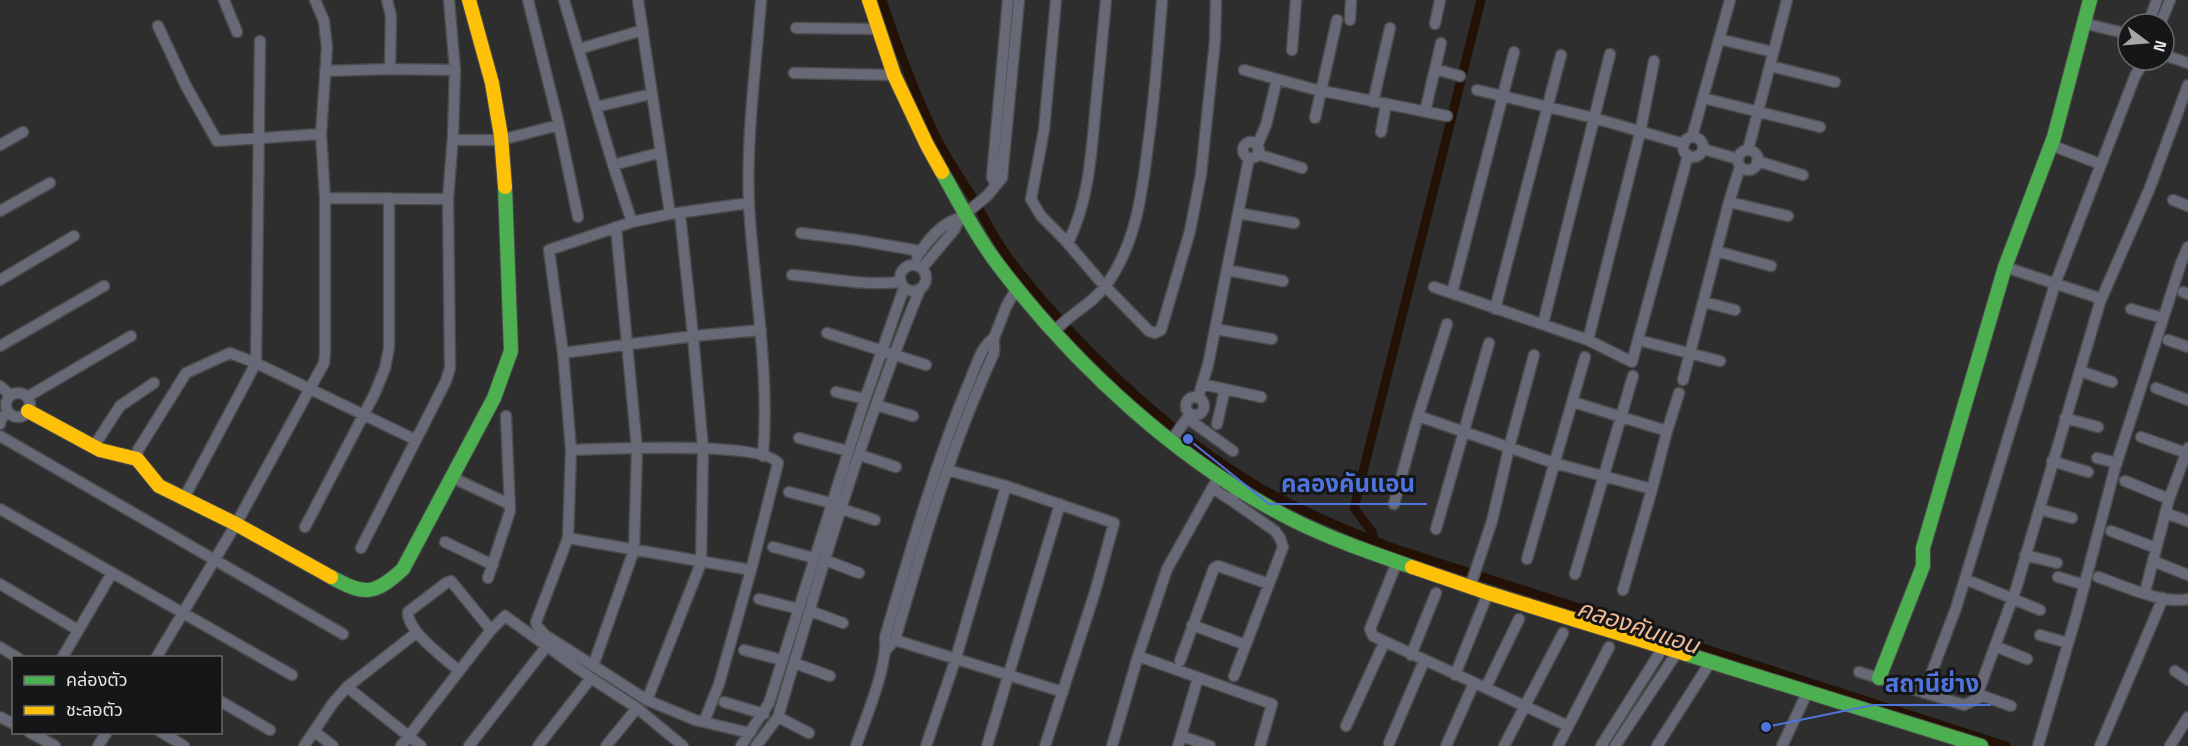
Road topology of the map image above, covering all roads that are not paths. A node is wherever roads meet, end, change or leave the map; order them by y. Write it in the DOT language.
graph roads {
  1 [pos="224,0"];
  2 [pos="315,0"];
  3 [pos="387,0"];
  4 [pos="449,0"];
  5 [pos="469,0"];
  6 [pos="528,0"];
  7 [pos="564,0"];
  8 [pos="638,0"];
  9 [pos="761,0"];
  10 [pos="869,0"];
  11 [pos="1008,0"];
  12 [pos="1019,0"];
  13 [pos="1056,0"];
  14 [pos="1106,0"];
  15 [pos="1162,0"];
  16 [pos="1216,0"];
  17 [pos="1296,0"];
  18 [pos="1351,0"];
  19 [pos="1440,0"];
  20 [pos="1730,0"];
  21 [pos="1787,0"];
  22 [pos="2090,0"];
  23 [pos="1337,20"];
  24 [pos="1350,20"];
  25 [pos="2083,23"];
  26 [pos="1435,24"];
  27 [pos="158,26"];
  28 [pos="796,28"];
  29 [pos="1390,28"];
  30 [pos="879,29"];
  31 [pos="643,30"];
  32 [pos="2116,31"];
  33 [pos="237,32"];
  34 [pos="1719,39"];
  35 [pos="260,41"];
  36 [pos="1441,43"];
  37 [pos="579,49"];
  38 [pos="1292,50"];
  39 [pos="1514,52"];
  40 [pos="1773,52"];
  41 [pos="1610,54"];
  42 [pos="1561,55"];
  43 [pos="1654,61"];
  44 [pos="1770,66"];
  45 [pos="390,69"];
  46 [pos="1435,69"];
  47 [pos="455,70"];
  48 [pos="1244,70"];
  49 [pos="325,71"];
  50 [pos="794,72"];
  51 [pos="2135,72"];
  52 [pos="2138,72"];
  53 [pos="894,75"];
  54 [pos="1460,76"];
  55 [pos="2135,76"];
  56 [pos="1277,79"];
  57 [pos="1835,82"];
  58 [pos="2188,84"];
  59 [pos="1321,90"];
  60 [pos="1477,90"];
  61 [pos="651,94"];
  62 [pos="1504,97"];
  63 [pos="1703,98"];
  64 [pos="1373,102"];
  65 [pos="1386,104"];
  66 [pos="596,107"];
  67 [pos="1547,107"];
  68 [pos="1425,112"];
  69 [pos="1759,112"];
  70 [pos="1447,116"];
  71 [pos="1316,118"];
  72 [pos="1594,118"];
  73 [pos="559,125"];
  74 [pos="1820,127"];
  75 [pos="23,132"];
  76 [pos="1381,132"];
  77 [pos="1640,133"];
  78 [pos="321,134"];
  79 [pos="259,137"];
  80 [pos="453,140"];
  81 [pos="501,140"];
  82 [pos="0,145"];
  83 [pos="1688,145"];
  84 [pos="2051,145"];
  85 [pos="1703,149"];
  86 [pos="1749,150"];
  87 [pos="1254,152"];
  88 [pos="659,153"];
  89 [pos="1758,161"];
  90 [pos="1739,163"];
  91 [pos="2100,164"];
  92 [pos="613,165"];
  93 [pos="1302,168"];
  94 [pos="1803,175"];
  95 [pos="50,183"];
  96 [pos="996,184"];
  97 [pos="325,198"];
  98 [pos="389,198"];
  99 [pos="448,199"];
  100 [pos="2174,200"];
  101 [pos="1729,202"];
  102 [pos="749,203"];
  103 [pos="2188,206"];
  104 [pos="0,211"];
  105 [pos="1238,213"];
  106 [pos="675,214"];
  107 [pos="965,214"];
  108 [pos="1788,216"];
  109 [pos="578,217"];
  110 [pos="632,222"];
  111 [pos="1294,223"];
  112 [pos="616,227"];
  113 [pos="801,232"];
  114 [pos="74,236"];
  115 [pos="1068,243"];
  116 [pos="2188,247"];
  117 [pos="920,251"];
  118 [pos="1716,251"];
  119 [pos="1771,266"];
  120 [pos="917,267"];
  121 [pos="2005,267"];
  122 [pos="1227,270"];
  123 [pos="792,275"];
  124 [pos="0,280"];
  125 [pos="1283,280"];
  126 [pos="1105,281"];
  127 [pos="902,285"];
  128 [pos="2055,285"];
  129 [pos="104,286"];
  130 [pos="1434,288"];
  131 [pos="920,289"];
  132 [pos="1016,289"];
  133 [pos="1452,293"];
  134 [pos="1704,302"];
  135 [pos="2100,302"];
  136 [pos="1495,309"];
  137 [pos="2131,309"];
  138 [pos="1735,310"];
  139 [pos="2163,318"];
  140 [pos="1447,324"];
  141 [pos="1543,324"];
  142 [pos="1056,329"];
  143 [pos="1215,329"];
  144 [pos="761,330"];
  145 [pos="826,333"];
  146 [pos="131,336"];
  147 [pos="693,336"];
  148 [pos="1272,339"];
  149 [pos="1587,340"];
  150 [pos="1638,340"];
  151 [pos="2168,340"];
  152 [pos="1489,343"];
  153 [pos="0,346"];
  154 [pos="626,346"];
  155 [pos="2188,347"];
  156 [pos="882,350"];
  157 [pos="562,353"];
  158 [pos="1691,353"];
  159 [pos="894,354"];
  160 [pos="1534,355"];
  161 [pos="1585,357"];
  162 [pos="1720,361"];
  163 [pos="256,363"];
  164 [pos="926,365"];
  165 [pos="2080,371"];
  166 [pos="1633,376"];
  167 [pos="1683,380"];
  168 [pos="2112,382"];
  169 [pos="154,383"];
  170 [pos="1202,384"];
  171 [pos="0,386"];
  172 [pos="2156,388"];
  173 [pos="1225,389"];
  174 [pos="310,391"];
  175 [pos="836,392"];
  176 [pos="1679,393"];
  177 [pos="10,395"];
  178 [pos="1261,398"];
  179 [pos="865,399"];
  180 [pos="2188,400"];
  181 [pos="1572,402"];
  182 [pos="27,404"];
  183 [pos="876,405"];
  184 [pos="8,412"];
  185 [pos="364,415"];
  186 [pos="506,416"];
  187 [pos="913,416"];
  188 [pos="1418,416"];
  189 [pos="1187,417"];
  190 [pos="1622,418"];
  191 [pos="2065,418"];
  192 [pos="0,424"];
  193 [pos="1217,424"];
  194 [pos="957,427"];
  195 [pos="2098,427"];
  196 [pos="862,428"];
  197 [pos="1667,431"];
  198 [pos="1465,432"];
  199 [pos="0,436"];
  200 [pos="2141,437"];
  201 [pos="799,438"];
  202 [pos="1172,439"];
  203 [pos="416,440"];
  204 [pos="94,446"];
  205 [pos="637,448"];
  206 [pos="1509,448"];
  207 [pos="703,449"];
  208 [pos="571,450"];
  209 [pos="2187,450"];
  210 [pos="848,451"];
  211 [pos="1233,451"];
  212 [pos="860,455"];
  213 [pos="763,456"];
  214 [pos="2097,458"];
  215 [pos="136,459"];
  216 [pos="2052,461"];
  217 [pos="1554,463"];
  218 [pos="2117,463"];
  219 [pos="2185,466"];
  220 [pos="896,467"];
  221 [pos="947,470"];
  222 [pos="2088,472"];
  223 [pos="1605,476"];
  224 [pos="451,477"];
  225 [pos="1216,482"];
  226 [pos="2125,482"];
  227 [pos="1006,486"];
  228 [pos="1652,489"];
  229 [pos="789,492"];
  230 [pos="1235,494"];
  231 [pos="184,498"];
  232 [pos="2169,499"];
  233 [pos="831,503"];
  234 [pos="509,504"];
  235 [pos="1060,504"];
  236 [pos="1394,504"];
  237 [pos="2038,508"];
  238 [pos="0,509"];
  239 [pos="843,509"];
  240 [pos="2165,513"];
  241 [pos="2073,518"];
  242 [pos="875,520"];
  243 [pos="2188,521"];
  244 [pos="236,524"];
  245 [pos="305,527"];
  246 [pos="1437,529"];
  247 [pos="2111,531"];
  248 [pos="827,537"];
  249 [pos="568,538"];
  250 [pos="919,539"];
  251 [pos="445,542"];
  252 [pos="773,547"];
  253 [pos="361,548"];
  254 [pos="2156,548"];
  255 [pos="634,550"];
  256 [pos="2025,555"];
  257 [pos="820,559"];
  258 [pos="1527,559"];
  259 [pos="214,561"];
  260 [pos="2153,561"];
  261 [pos="1397,562"];
  262 [pos="701,563"];
  263 [pos="493,564"];
  264 [pos="2057,564"];
  265 [pos="751,570"];
  266 [pos="112,573"];
  267 [pos="859,573"];
  268 [pos="1575,574"];
  269 [pos="2188,575"];
  270 [pos="2058,577"];
  271 [pos="2098,577"];
  272 [pos="488,578"];
  273 [pos="1965,579"];
  274 [pos="0,584"];
  275 [pos="1269,584"];
  276 [pos="1471,585"];
  277 [pos="2085,585"];
  278 [pos="1623,591"];
  279 [pos="2145,592"];
  280 [pos="1436,593"];
  281 [pos="1488,593"];
  282 [pos="2012,598"];
  283 [pos="2163,598"];
  284 [pos="759,599"];
  285 [pos="2188,599"];
  286 [pos="804,610"];
  287 [pos="2040,610"];
  288 [pos="183,612"];
  289 [pos="1519,619"];
  290 [pos="843,623"];
  291 [pos="1192,625"];
  292 [pos="78,630"];
  293 [pos="491,630"];
  294 [pos="416,633"];
  295 [pos="1563,633"];
  296 [pos="343,634"];
  297 [pos="2040,635"];
  298 [pos="895,640"];
  299 [pos="1384,643"];
  300 [pos="2068,643"];
  301 [pos="1246,645"];
  302 [pos="1664,646"];
  303 [pos="1995,646"];
  304 [pos="0,647"];
  305 [pos="546,647"];
  306 [pos="1609,647"];
  307 [pos="744,650"];
  308 [pos="886,650"];
  309 [pos="1678,651"];
  310 [pos="1411,655"];
  311 [pos="16,656"];
  312 [pos="63,656"];
  313 [pos="157,656"];
  314 [pos="1138,656"];
  315 [pos="956,658"];
  316 [pos="2027,659"];
  317 [pos="782,660"];
  318 [pos="1180,661"];
  319 [pos="1424,661"];
  320 [pos="1711,661"];
  321 [pos="794,663"];
  322 [pos="593,666"];
  323 [pos="459,671"];
  324 [pos="2175,671"];
  325 [pos="1859,672"];
  326 [pos="292,675"];
  327 [pos="1009,675"];
  328 [pos="1455,675"];
  329 [pos="830,676"];
  330 [pos="1234,676"];
  331 [pos="591,678"];
  332 [pos="1198,678"];
  333 [pos="1879,678"];
  334 [pos="2188,680"];
  335 [pos="1474,683"];
  336 [pos="346,687"];
  337 [pos="1486,687"];
  338 [pos="1808,691"];
  339 [pos="1063,692"];
  340 [pos="1924,693"];
  341 [pos="1976,698"];
  342 [pos="647,700"];
  343 [pos="222,702"];
  344 [pos="724,702"];
  345 [pos="1524,706"];
  346 [pos="2011,706"];
  347 [pos="637,708"];
  348 [pos="764,714"];
  349 [pos="778,717"];
  350 [pos="705,722"];
  351 [pos="2187,722"];
  352 [pos="1346,726"];
  353 [pos="1568,726"];
  354 [pos="270,730"];
  355 [pos="314,731"];
  356 [pos="808,732"];
  357 [pos="33,734"];
  358 [pos="164,734"];
  359 [pos="750,734"];
  360 [pos="409,737"];
  361 [pos="1179,741"];
  362 [pos="1389,743"];
  363 [pos="677,744"];
  364 [pos="759,745"];
  365 [pos="55,746"];
  366 [pos="184,746"];
  367 [pos="304,746"];
  368 [pos="333,746"];
  369 [pos="401,746"];
  370 [pos="421,746"];
  371 [pos="470,746"];
  372 [pos="538,746"];
  373 [pos="606,746"];
  374 [pos="741,746"];
  375 [pos="856,746"];
  376 [pos="926,746"];
  377 [pos="987,746"];
  378 [pos="1045,746"];
  379 [pos="1112,746"];
  380 [pos="1210,746"];
  381 [pos="1260,746"];
  382 [pos="1446,746"];
  383 [pos="1504,746"];
  384 [pos="1558,746"];
  385 [pos="1601,746"];
  386 [pos="1615,746"];
  387 [pos="1657,746"];
  388 [pos="1782,746"];
  389 [pos="1981,746"];
  390 [pos="2038,746"];
  391 [pos="2100,746"];
  392 [pos="2170,746"];
  1 -- 33 [label="street"];
  2 -- 49 [label="street"];
  3 -- 45 [label="street"];
  4 -- 47 [label="street"];
  5 -- 81 [label="street"];
  6 -- 73 [label="street"];
  7 -- 37 [label="street"];
  8 -- 31 [label="street"];
  9 -- 102 [label="street"];
  10 -- 30 [label="street"];
  11 -- 96 [label="street"];
  12 -- 96 [label="street"];
  13 -- 115 [label="street"];
  14 -- 115 [label="street"];
  15 -- 126 [label="street"];
  16 -- 126 [label="street"];
  17 -- 38 [label="street"];
  18 -- 24 [label="street"];
  19 -- 26 [label="street"];
  20 -- 34 [label="street"];
  21 -- 40 [label="street"];
  22 -- 25 [label="street"];
  23 -- 59 [label="street"];
  25 -- 32 [label="street"];
  25 -- 84 [label="street"];
  27 -- 79 [label="street"];
  28 -- 30 [label="street"];
  29 -- 64 [label="street"];
  30 -- 53 [label="street"];
  31 -- 37 [label="street"];
  31 -- 61 [label="street"];
  34 -- 40 [label="street"];
  34 -- 63 [label="street"];
  35 -- 79 [label="street"];
  36 -- 46 [label="street"];
  37 -- 66 [label="street"];
  39 -- 62 [label="street"];
  40 -- 44 [label="street"];
  41 -- 72 [label="street"];
  42 -- 67 [label="street"];
  43 -- 77 [label="street"];
  44 -- 57 [label="street"];
  44 -- 69 [label="street"];
  45 -- 47 [label="street"];
  45 -- 49 [label="street"];
  46 -- 54 [label="street"];
  46 -- 68 [label="street"];
  47 -- 80 [label="street"];
  48 -- 56 [label="street"];
  49 -- 78 [label="street"];
  50 -- 53 [label="street"];
  51 -- 55 [label="street"];
  52 -- 55 [label="street"];
  53 -- 107 [label="street"];
  55 -- 91 [label="street"];
  56 -- 59 [label="street"];
  56 -- 87 [label="street"];
  58 -- 135 [label="street"];
  59 -- 64 [label="street"];
  59 -- 71 [label="street"];
  60 -- 62 [label="street"];
  61 -- 66 [label="street"];
  61 -- 88 [label="street"];
  62 -- 67 [label="street"];
  62 -- 133 [label="street"];
  63 -- 69 [label="street"];
  63 -- 83 [label="street"];
  64 -- 65 [label="street"];
  65 -- 68 [label="street"];
  65 -- 76 [label="street"];
  66 -- 92 [label="street"];
  67 -- 72 [label="street"];
  67 -- 136 [label="street"];
  68 -- 70 [label="street"];
  69 -- 74 [label="street"];
  69 -- 86 [label="street"];
  72 -- 77 [label="street"];
  72 -- 141 [label="street"];
  73 -- 81 [label="street"];
  73 -- 109 [label="street"];
  75 -- 82 [label="street"];
  77 -- 83 [label="street"];
  77 -- 149 [label="street"];
  78 -- 79 [label="street"];
  78 -- 97 [label="street"];
  79 -- 163 [label="street"];
  80 -- 81 [label="street"];
  80 -- 99 [label="street"];
  81 -- 224 [label="street"];
  83 -- 85 [label="street"];
  83 -- 85 [label="street"];
  83 -- 150 [label="street"];
  84 -- 91 [label="street"];
  84 -- 121 [label="street"];
  85 -- 90 [label="street"];
  86 -- 89 [label="street"];
  86 -- 90 [label="street"];
  87 -- 93 [label="street"];
  87 -- 105 [label="street"];
  88 -- 92 [label="street"];
  88 -- 106 [label="street"];
  89 -- 90 [label="street"];
  89 -- 94 [label="street"];
  90 -- 101 [label="street"];
  91 -- 128 [label="street"];
  92 -- 110 [label="street"];
  95 -- 104 [label="street"];
  96 -- 107 [label="street"];
  97 -- 98 [label="street"];
  97 -- 174 [label="street"];
  98 -- 99 [label="street"];
  98 -- 185 [label="street"];
  99 -- 203 [label="street"];
  100 -- 103 [label="street"];
  101 -- 108 [label="street"];
  101 -- 118 [label="street"];
  102 -- 106 [label="street"];
  102 -- 144 [label="street"];
  105 -- 111 [label="street"];
  105 -- 122 [label="street"];
  106 -- 110 [label="street"];
  106 -- 147 [label="street"];
  107 -- 117 [label="street"];
  107 -- 120 [label="street"];
  107 -- 132 [label="street"];
  110 -- 112 [label="street"];
  112 -- 154 [label="street"];
  112 -- 157 [label="street"];
  113 -- 117 [label="street"];
  114 -- 124 [label="street"];
  115 -- 126 [label="street"];
  116 -- 139 [label="street"];
  117 -- 120 [label="street"];
  118 -- 119 [label="street"];
  118 -- 134 [label="street"];
  120 -- 127 [label="street"];
  120 -- 131 [label="street"];
  121 -- 128 [label="street"];
  121 -- 333 [label="street"];
  122 -- 125 [label="street"];
  122 -- 143 [label="street"];
  123 -- 127 [label="street"];
  126 -- 142 [label="street"];
  127 -- 131 [label="street"];
  127 -- 156 [label="street"];
  128 -- 135 [label="street"];
  128 -- 273 [label="street"];
  129 -- 153 [label="street"];
  130 -- 133 [label="street"];
  131 -- 159 [label="street"];
  132 -- 142 [label="street"];
  132 -- 194 [label="street"];
  133 -- 136 [label="street"];
  134 -- 138 [label="street"];
  134 -- 158 [label="street"];
  135 -- 165 [label="street"];
  136 -- 141 [label="street"];
  137 -- 139 [label="street"];
  139 -- 218 [label="street"];
  140 -- 188 [label="street"];
  141 -- 149 [label="street"];
  142 -- 202 [label="street"];
  143 -- 148 [label="street"];
  143 -- 170 [label="street"];
  144 -- 147 [label="street"];
  144 -- 213 [label="street"];
  145 -- 156 [label="street"];
  146 -- 182 [label="street"];
  147 -- 154 [label="street"];
  147 -- 207 [label="street"];
  149 -- 150 [label="street"];
  150 -- 158 [label="street"];
  151 -- 155 [label="street"];
  152 -- 198 [label="street"];
  154 -- 157 [label="street"];
  154 -- 205 [label="street"];
  156 -- 159 [label="street"];
  156 -- 179 [label="street"];
  157 -- 208 [label="street"];
  158 -- 162 [label="street"];
  158 -- 167 [label="street"];
  159 -- 164 [label="street"];
  159 -- 183 [label="street"];
  160 -- 206 [label="street"];
  161 -- 181 [label="street"];
  163 -- 174 [label="street"];
  163 -- 215 [label="street"];
  163 -- 231 [label="street"];
  165 -- 168 [label="street"];
  165 -- 191 [label="street"];
  166 -- 190 [label="street"];
  169 -- 204 [label="street"];
  170 -- 173 [label="street"];
  170 -- 189 [label="street"];
  171 -- 177 [label="street"];
  172 -- 180 [label="street"];
  173 -- 178 [label="street"];
  173 -- 193 [label="street"];
  174 -- 185 [label="street"];
  174 -- 244 [label="street"];
  175 -- 179 [label="street"];
  176 -- 197 [label="street"];
  177 -- 182 [label="street"];
  177 -- 184 [label="street"];
  179 -- 196 [label="street"];
  181 -- 190 [label="street"];
  181 -- 217 [label="street"];
  182 -- 184 [label="street"];
  182 -- 204 [label="street"];
  183 -- 187 [label="street"];
  183 -- 196 [label="street"];
  184 -- 192 [label="street"];
  185 -- 203 [label="street"];
  185 -- 245 [label="street"];
  186 -- 234 [label="street"];
  188 -- 198 [label="street"];
  188 -- 236 [label="street"];
  189 -- 202 [label="street"];
  189 -- 211 [label="street"];
  190 -- 197 [label="street"];
  190 -- 223 [label="street"];
  191 -- 195 [label="street"];
  191 -- 216 [label="street"];
  194 -- 221 [label="street"];
  194 -- 250 [label="street"];
  196 -- 210 [label="street"];
  196 -- 212 [label="street"];
  197 -- 228 [label="street"];
  198 -- 206 [label="street"];
  198 -- 246 [label="street"];
  199 -- 259 [label="street"];
  200 -- 209 [label="street"];
  201 -- 210 [label="street"];
  202 -- 225 [label="street"];
  203 -- 253 [label="street"];
  204 -- 215 [label="street"];
  205 -- 207 [label="street"];
  205 -- 208 [label="street"];
  205 -- 255 [label="street"];
  206 -- 217 [label="street"];
  206 -- 276 [label="street"];
  207 -- 213 [label="street"];
  207 -- 262 [label="street"];
  208 -- 249 [label="street"];
  209 -- 219 [label="street"];
  210 -- 233 [label="street"];
  212 -- 220 [label="street"];
  212 -- 239 [label="street"];
  213 -- 265 [label="street"];
  214 -- 218 [label="street"];
  215 -- 231 [label="street"];
  216 -- 222 [label="street"];
  216 -- 237 [label="street"];
  217 -- 223 [label="street"];
  217 -- 258 [label="street"];
  218 -- 277 [label="street"];
  219 -- 232 [label="street"];
  221 -- 227 [label="street"];
  221 -- 250 [label="street"];
  223 -- 228 [label="street"];
  223 -- 268 [label="street"];
  224 -- 234 [label="street"];
  224 -- 244 [label="street"];
  225 -- 230 [label="street"];
  225 -- 314 [label="street"];
  226 -- 232 [label="street"];
  227 -- 235 [label="street"];
  227 -- 315 [label="street"];
  228 -- 278 [label="street"];
  229 -- 233 [label="street"];
  230 -- 261 [label="street"];
  230 -- 275 [label="street"];
  231 -- 244 [label="street"];
  232 -- 240 [label="street"];
  233 -- 248 [label="street"];
  234 -- 263 [label="street"];
  235 -- 327 [label="street"];
  235 -- 339 [label="street"];
  237 -- 241 [label="street"];
  237 -- 256 [label="street"];
  238 -- 266 [label="street"];
  239 -- 242 [label="street"];
  239 -- 248 [label="street"];
  240 -- 243 [label="street"];
  240 -- 254 [label="street"];
  244 -- 259 [label="street"];
  247 -- 254 [label="street"];
  248 -- 257 [label="street"];
  249 -- 255 [label="street"];
  249 -- 322 [label="street"];
  250 -- 298 [label="street"];
  250 -- 308 [label="street"];
  251 -- 263 [label="street"];
  252 -- 257 [label="street"];
  254 -- 260 [label="street"];
  255 -- 262 [label="street"];
  255 -- 322 [label="street"];
  256 -- 264 [label="street"];
  256 -- 282 [label="street"];
  257 -- 267 [label="street"];
  257 -- 286 [label="street"];
  259 -- 288 [label="street"];
  259 -- 296 [label="street"];
  260 -- 269 [label="street"];
  260 -- 279 [label="street"];
  261 -- 276 [label="street"];
  261 -- 299 [label="street"];
  262 -- 265 [label="street"];
  262 -- 342 [label="street"];
  263 -- 272 [label="street"];
  265 -- 350 [label="street"];
  266 -- 288 [label="street"];
  266 -- 292 [label="street"];
  270 -- 277 [label="street"];
  271 -- 279 [label="street"];
  273 -- 282 [label="street"];
  273 -- 340 [label="street"];
  274 -- 292 [label="street"];
  275 -- 291 [label="street"];
  275 -- 301 [label="street"];
  276 -- 281 [label="street"];
  277 -- 300 [label="street"];
  279 -- 283 [label="street"];
  280 -- 310 [label="street"];
  281 -- 302 [label="street"];
  281 -- 328 [label="street"];
  282 -- 287 [label="street"];
  282 -- 303 [label="street"];
  283 -- 285 [label="street"];
  283 -- 391 [label="street"];
  284 -- 286 [label="street"];
  286 -- 290 [label="street"];
  286 -- 317 [label="street"];
  286 -- 321 [label="street"];
  288 -- 313 [label="street"];
  288 -- 326 [label="street"];
  289 -- 337 [label="street"];
  291 -- 301 [label="street"];
  291 -- 318 [label="street"];
  292 -- 312 [label="street"];
  293 -- 294 [label="street"];
  293 -- 305 [label="street"];
  293 -- 323 [label="street"];
  294 -- 323 [label="street"];
  294 -- 336 [label="street"];
  295 -- 345 [label="street"];
  297 -- 300 [label="street"];
  298 -- 308 [label="street"];
  298 -- 315 [label="street"];
  299 -- 310 [label="street"];
  299 -- 352 [label="street"];
  300 -- 390 [label="street"];
  301 -- 330 [label="street"];
  302 -- 309 [label="street"];
  302 -- 385 [label="street"];
  303 -- 316 [label="street"];
  303 -- 341 [label="street"];
  304 -- 311 [label="street"];
  305 -- 331 [label="street"];
  305 -- 371 [label="street"];
  306 -- 353 [label="street"];
  307 -- 317 [label="street"];
  308 -- 375 [label="street"];
  309 -- 320 [label="street"];
  309 -- 386 [label="street"];
  310 -- 319 [label="street"];
  314 -- 332 [label="street"];
  314 -- 379 [label="street"];
  315 -- 327 [label="street"];
  315 -- 376 [label="street"];
  317 -- 348 [label="street"];
  319 -- 328 [label="street"];
  319 -- 362 [label="street"];
  320 -- 338 [label="street"];
  320 -- 387 [label="street"];
  321 -- 329 [label="street"];
  321 -- 349 [label="street"];
  322 -- 342 [label="street"];
  323 -- 360 [label="street"];
  324 -- 334 [label="street"];
  325 -- 333 [label="street"];
  327 -- 339 [label="street"];
  327 -- 377 [label="street"];
  328 -- 335 [label="street"];
  331 -- 347 [label="street"];
  331 -- 372 [label="street"];
  332 -- 361 [label="street"];
  332 -- 381 [label="street"];
  333 -- 340 [label="street"];
  335 -- 337 [label="street"];
  335 -- 382 [label="street"];
  336 -- 355 [label="street"];
  336 -- 360 [label="street"];
  337 -- 345 [label="street"];
  338 -- 388 [label="street"];
  338 -- 389 [label="street"];
  339 -- 378 [label="street"];
  340 -- 341 [label="street"];
  341 -- 346 [label="street"];
  342 -- 350 [label="street"];
  343 -- 354 [label="street"];
  344 -- 348 [label="street"];
  345 -- 353 [label="street"];
  345 -- 383 [label="street"];
  347 -- 363 [label="street"];
  347 -- 373 [label="street"];
  348 -- 359 [label="street"];
  349 -- 356 [label="street"];
  349 -- 364 [label="street"];
  350 -- 359 [label="street"];
  351 -- 392 [label="street"];
  353 -- 384 [label="street"];
  355 -- 367 [label="street"];
  355 -- 368 [label="street"];
  357 -- 365 [label="street"];
  358 -- 366 [label="street"];
  359 -- 374 [label="street"];
  360 -- 369 [label="street"];
  360 -- 370 [label="street"];
  361 -- 380 [label="street"];
}
